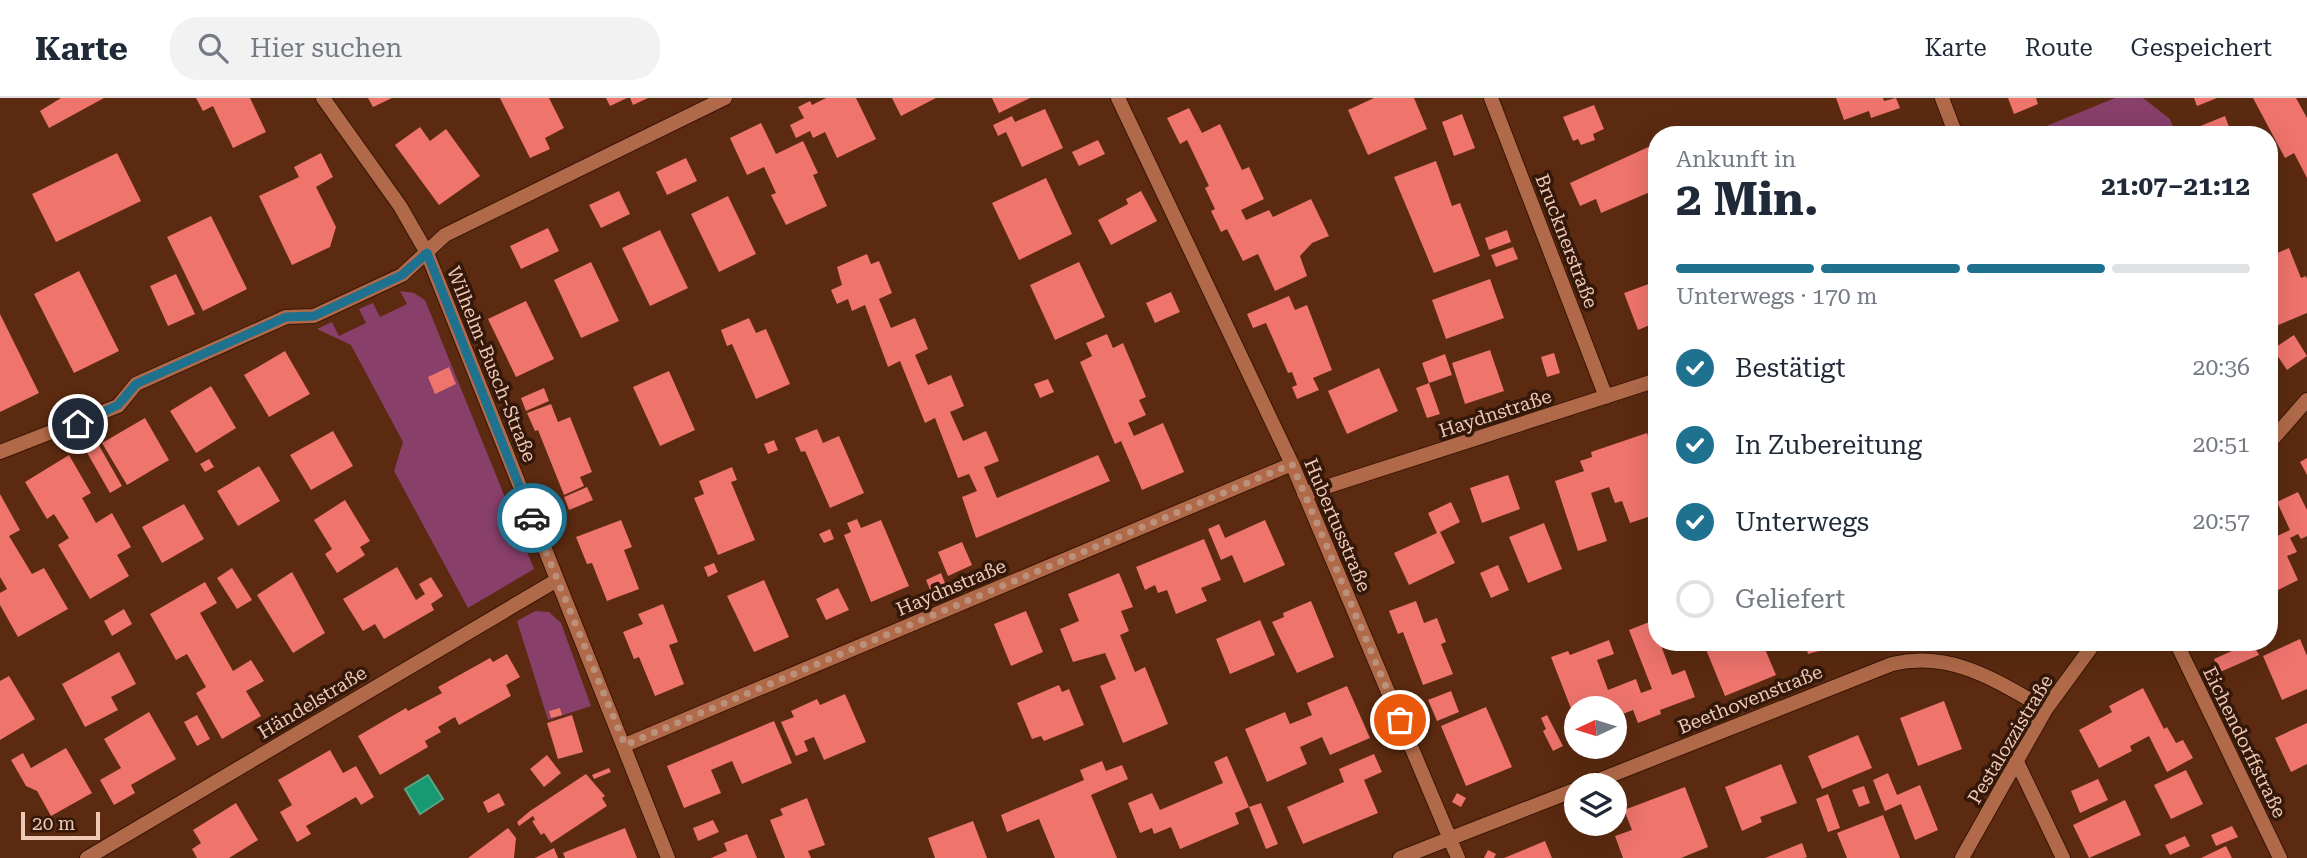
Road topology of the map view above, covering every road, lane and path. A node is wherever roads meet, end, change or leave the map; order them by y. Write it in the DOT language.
graph roads {
  1 [pos="323,98"];
  2 [pos="725,98"];
  3 [pos="1118,98"];
  4 [pos="1491,98"];
  5 [pos="1942,98"];
  6 [pos="1953,126"];
  7 [pos="427,253"];
  8 [pos="1648,383"];
  9 [pos="1606,397"];
  10 [pos="2307,400"];
  11 [pos="2278,433"];
  12 [pos="0,452"];
  13 [pos="1292,464"];
  14 [pos="1304,494"];
  15 [pos="557,580"];
  16 [pos="2088,651"];
  17 [pos="2180,651"];
  18 [pos="2046,709"];
  19 [pos="625,745"];
  20 [pos="2017,762"];
  21 [pos="1617,773"];
  22 [pos="1564,794"];
  23 [pos="1450,839"];
  24 [pos="87,858"];
  25 [pos="668,858"];
  26 [pos="1400,858"];
  27 [pos="1458,858"];
  28 [pos="1962,858"];
  29 [pos="2063,858"];
  30 [pos="2280,858"];
  1 -- 7 [label="street, Wilhelm-Busch-Straße"];
  2 -- 7 [label="street"];
  3 -- 13 [label="street, Hubertusstraße"];
  4 -- 9 [label="street, Brucknerstraße"];
  5 -- 6 [label="street"];
  7 -- 12 [label="street"];
  7 -- 15 [label="street, Wilhelm-Busch-Straße"];
  8 -- 9 [label="street, Haydnstraße"];
  9 -- 14 [label="street, Haydnstraße"];
  10 -- 11 [label="street"];
  13 -- 14 [label="street, Hubertusstraße"];
  13 -- 19 [label="street, Haydnstraße"];
  14 -- 23 [label="street, Hubertusstraße"];
  15 -- 19 [label="street, Wilhelm-Busch-Straße"];
  15 -- 24 [label="street, Händelstraße"];
  16 -- 18 [label="street, Pestalozzistraße"];
  17 -- 30 [label="street, Eichendorffstraße"];
  18 -- 20 [label="street, Pestalozzistraße"];
  18 -- 21 [label="street, Beethovenstraße"];
  19 -- 25 [label="street, Wilhelm-Busch-Straße"];
  20 -- 28 [label="street, Pestalozzistraße"];
  20 -- 29 [label="street"];
  22 -- 23 [label="street"];
  23 -- 26 [label="street"];
  23 -- 27 [label="street, Hubertusstraße"];
}
